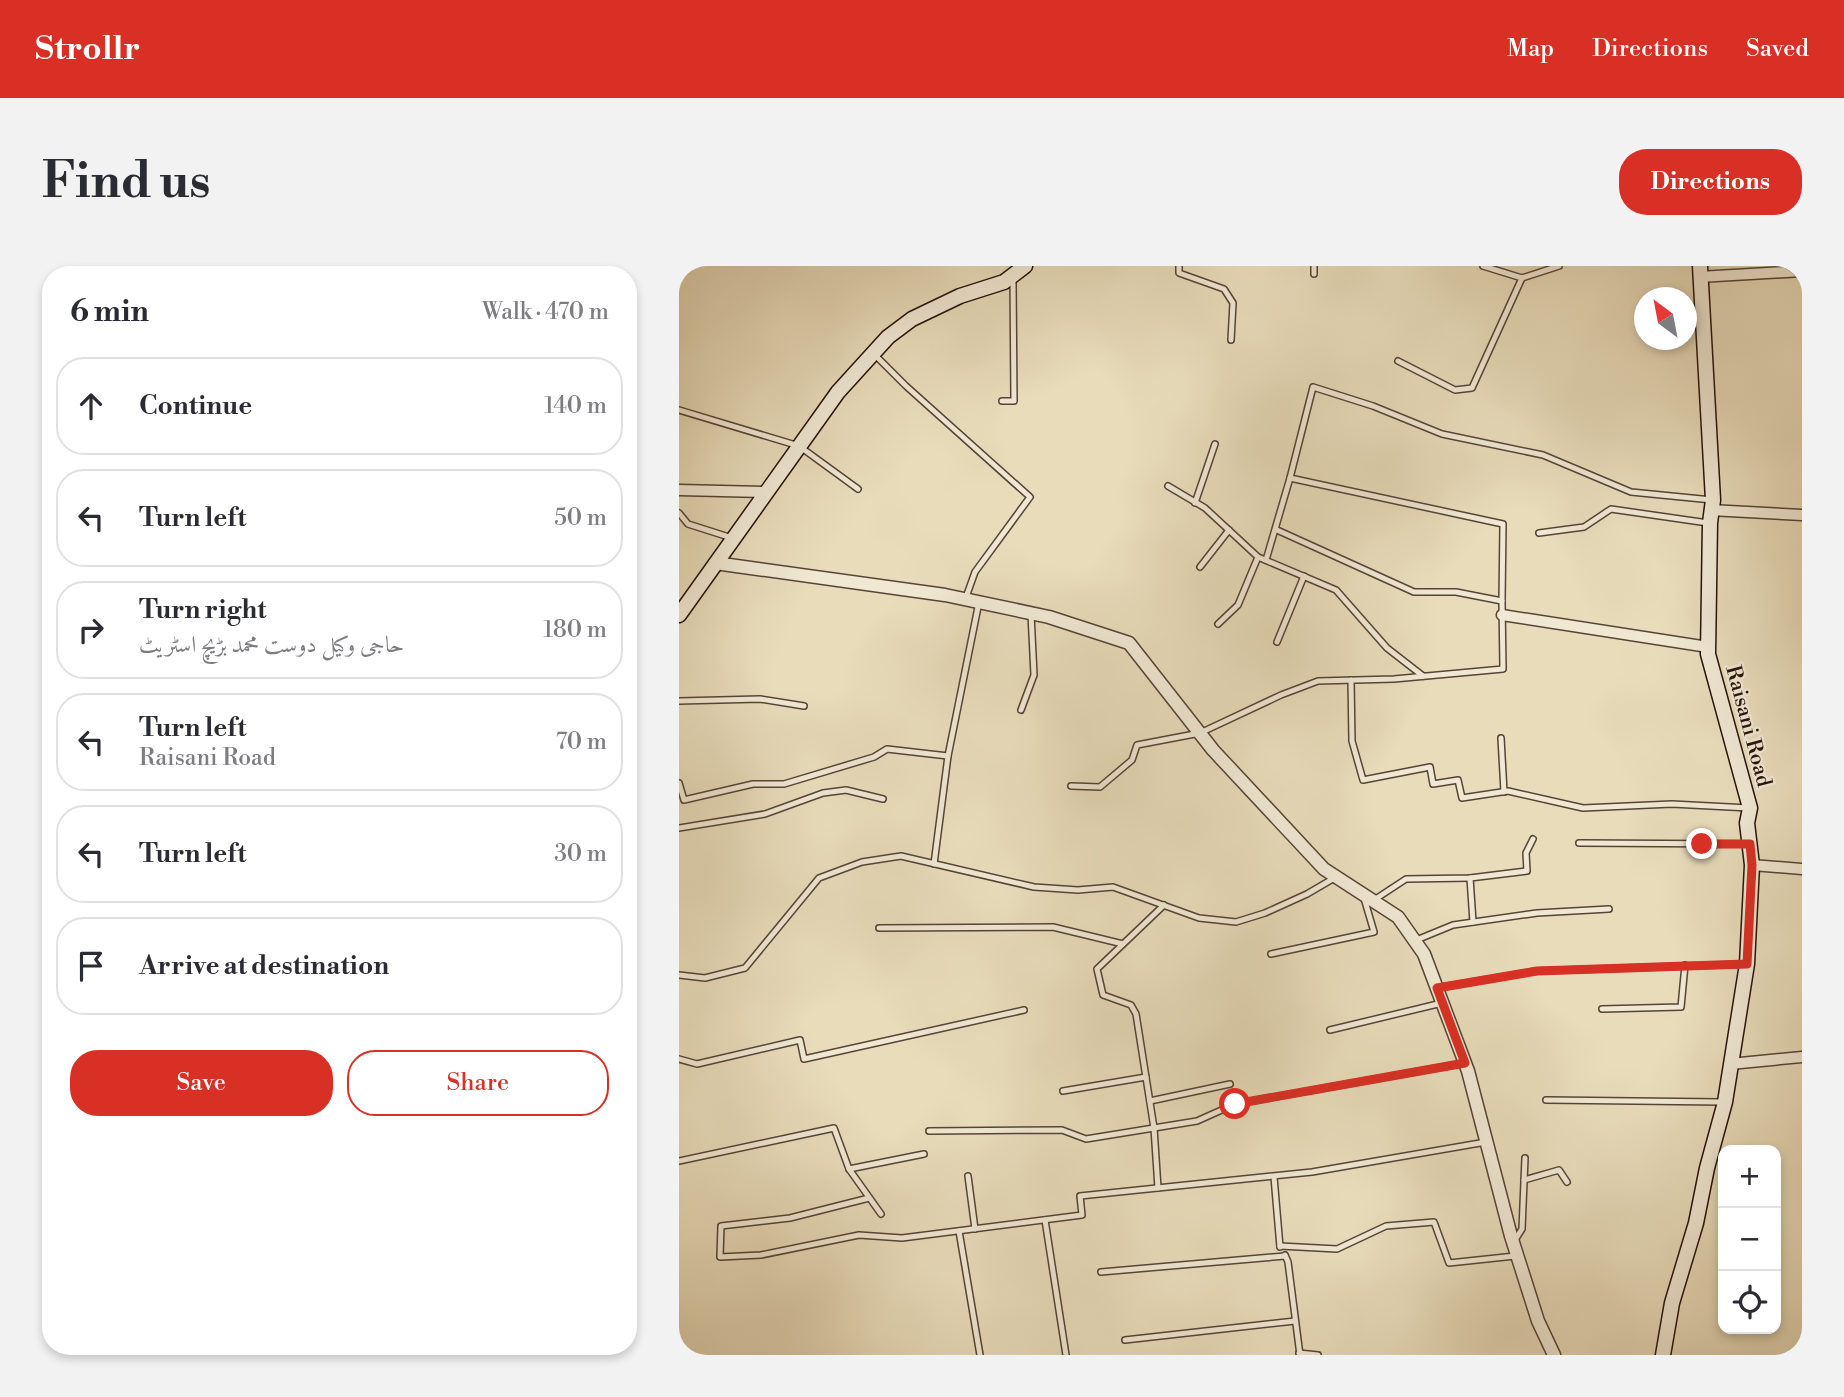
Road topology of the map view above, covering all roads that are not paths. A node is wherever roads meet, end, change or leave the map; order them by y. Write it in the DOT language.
graph roads {
  1 [pos="1179,266"];
  2 [pos="1314,266"];
  3 [pos="1483,266"];
  4 [pos="1559,266"];
  5 [pos="1019,271"];
  6 [pos="1802,271"];
  7 [pos="1700,272"];
  8 [pos="1314,274"];
  9 [pos="1523,278"];
  10 [pos="1231,341"];
  11 [pos="873,353"];
  12 [pos="1398,361"];
  13 [pos="1002,401"];
  14 [pos="679,410"];
  15 [pos="1215,444"];
  16 [pos="799,446"];
  17 [pos="1290,478"];
  18 [pos="1168,486"];
  19 [pos="858,489"];
  20 [pos="679,490"];
  21 [pos="766,492"];
  22 [pos="1195,503"];
  23 [pos="1711,511"];
  24 [pos="679,513"];
  25 [pos="1802,515"];
  26 [pos="1229,530"];
  27 [pos="1277,530"];
  28 [pos="1539,533"];
  29 [pos="733,539"];
  30 [pos="1258,557"];
  31 [pos="1266,561"];
  32 [pos="715,564"];
  33 [pos="1200,567"];
  34 [pos="1304,576"];
  35 [pos="965,600"];
  36 [pos="1501,601"];
  37 [pos="979,602"];
  38 [pos="1031,613"];
  39 [pos="679,615"];
  40 [pos="1502,615"];
  41 [pos="1218,624"];
  42 [pos="1277,642"];
  43 [pos="1708,647"];
  44 [pos="1423,676"];
  45 [pos="1351,680"];
  46 [pos="679,701"];
  47 [pos="804,706"];
  48 [pos="1021,710"];
  49 [pos="1200,733"];
  50 [pos="1501,738"];
  51 [pos="948,756"];
  52 [pos="679,783"];
  53 [pos="1071,786"];
  54 [pos="1504,792"];
  55 [pos="883,799"];
  56 [pos="1750,808"];
  57 [pos="679,828"];
  58 [pos="1533,839"];
  59 [pos="1580,843"];
  60 [pos="1750,844"];
  61 [pos="934,864"];
  62 [pos="1752,865"];
  63 [pos="1802,869"];
  64 [pos="1336,877"];
  65 [pos="1470,878"];
  66 [pos="1368,899"];
  67 [pos="1164,905"];
  68 [pos="1609,909"];
  69 [pos="1473,922"];
  70 [pos="879,928"];
  71 [pos="1415,941"];
  72 [pos="1123,944"];
  73 [pos="1271,954"];
  74 [pos="1747,964"];
  75 [pos="1685,965"];
  76 [pos="679,975"];
  77 [pos="1437,988"];
  78 [pos="1442,1003"];
  79 [pos="1602,1009"];
  80 [pos="1024,1010"];
  81 [pos="1330,1030"];
  82 [pos="1802,1057"];
  83 [pos="679,1059"];
  84 [pos="1465,1063"];
  85 [pos="1730,1064"];
  86 [pos="1146,1077"];
  87 [pos="1230,1084"];
  88 [pos="1063,1091"];
  89 [pos="1546,1100"];
  90 [pos="1150,1101"];
  91 [pos="1725,1102"];
  92 [pos="1154,1128"];
  93 [pos="929,1131"];
  94 [pos="1486,1142"];
  95 [pos="925,1154"];
  96 [pos="1525,1157"];
  97 [pos="679,1161"];
  98 [pos="849,1169"];
  99 [pos="968,1176"];
  100 [pos="1274,1177"];
  101 [pos="1524,1180"];
  102 [pos="1567,1182"];
  103 [pos="1158,1188"];
  104 [pos="869,1198"];
  105 [pos="881,1214"];
  106 [pos="1045,1220"];
  107 [pos="975,1229"];
  108 [pos="959,1231"];
  109 [pos="1280,1246"];
  110 [pos="1515,1249"];
  111 [pos="1285,1256"];
  112 [pos="1101,1272"];
  113 [pos="1295,1321"];
  114 [pos="1125,1340"];
  115 [pos="1299,1354"];
  116 [pos="980,1355"];
  117 [pos="1066,1355"];
  118 [pos="1318,1355"];
  119 [pos="1554,1355"];
  120 [pos="1663,1355"];
  1 -- 10 [label="lane"];
  2 -- 8 [label="lane"];
  3 -- 9 [label="lane"];
  4 -- 9 [label="lane"];
  5 -- 11 [label="main road"];
  5 -- 13 [label="lane"];
  6 -- 7 [label="street"];
  7 -- 23 [label="main road, Raisani Road"];
  9 -- 12 [label="lane"];
  11 -- 16 [label="main road"];
  11 -- 35 [label="lane"];
  14 -- 16 [label="lane"];
  15 -- 22 [label="lane"];
  16 -- 19 [label="lane"];
  16 -- 21 [label="main road"];
  17 -- 23 [label="lane"];
  17 -- 27 [label="lane"];
  17 -- 36 [label="lane"];
  18 -- 22 [label="lane"];
  20 -- 21 [label="street"];
  21 -- 29 [label="main road"];
  22 -- 26 [label="lane"];
  23 -- 25 [label="street"];
  23 -- 28 [label="lane"];
  23 -- 43 [label="main road, Raisani Road"];
  24 -- 29 [label="lane"];
  26 -- 30 [label="lane"];
  26 -- 33 [label="lane"];
  27 -- 31 [label="lane"];
  27 -- 36 [label="lane"];
  29 -- 32 [label="main road"];
  30 -- 31 [label="lane"];
  30 -- 41 [label="lane"];
  31 -- 34 [label="lane"];
  32 -- 35 [label="street"];
  32 -- 39 [label="main road"];
  34 -- 42 [label="lane"];
  34 -- 44 [label="lane"];
  35 -- 37 [label="street"];
  36 -- 40 [label="lane"];
  37 -- 38 [label="street"];
  37 -- 51 [label="lane"];
  38 -- 48 [label="lane"];
  38 -- 49 [label="street"];
  40 -- 43 [label="street"];
  40 -- 44 [label="lane"];
  43 -- 56 [label="main road, Raisani Road"];
  44 -- 45 [label="lane"];
  45 -- 49 [label="lane"];
  45 -- 54 [label="lane"];
  46 -- 47 [label="lane"];
  49 -- 53 [label="lane"];
  49 -- 64 [label="street"];
  50 -- 54 [label="lane"];
  51 -- 52 [label="lane"];
  51 -- 61 [label="lane"];
  54 -- 56 [label="lane"];
  55 -- 57 [label="lane"];
  56 -- 60 [label="main road, Raisani Road"];
  58 -- 65 [label="lane"];
  59 -- 60 [label="lane"];
  60 -- 62 [label="main road, Raisani Road"];
  61 -- 67 [label="lane"];
  61 -- 76 [label="lane"];
  62 -- 63 [label="street"];
  62 -- 74 [label="main road, Raisani Road"];
  64 -- 66 [label="street"];
  64 -- 67 [label="lane"];
  65 -- 66 [label="lane"];
  65 -- 69 [label="lane"];
  66 -- 71 [label="street"];
  66 -- 73 [label="lane"];
  67 -- 72 [label="lane"];
  68 -- 69 [label="lane"];
  69 -- 71 [label="lane"];
  70 -- 72 [label="lane"];
  71 -- 77 [label="street"];
  72 -- 86 [label="lane"];
  74 -- 75 [label="lane"];
  74 -- 85 [label="main road, Raisani Road"];
  75 -- 77 [label="lane"];
  75 -- 79 [label="lane"];
  77 -- 78 [label="street"];
  78 -- 81 [label="lane"];
  78 -- 84 [label="street"];
  80 -- 83 [label="lane"];
  82 -- 85 [label="street"];
  84 -- 92 [label="lane"];
  84 -- 94 [label="street"];
  85 -- 91 [label="main road, Raisani Road"];
  86 -- 88 [label="lane"];
  86 -- 90 [label="lane"];
  87 -- 90 [label="lane"];
  89 -- 91 [label="lane"];
  90 -- 92 [label="lane"];
  91 -- 120 [label="main road, Raisani Road"];
  92 -- 93 [label="lane"];
  92 -- 103 [label="lane"];
  94 -- 100 [label="lane"];
  94 -- 110 [label="street"];
  95 -- 98 [label="lane"];
  96 -- 101 [label="lane"];
  97 -- 98 [label="lane"];
  98 -- 104 [label="lane"];
  99 -- 107 [label="lane"];
  100 -- 103 [label="lane"];
  100 -- 109 [label="lane"];
  101 -- 102 [label="lane"];
  101 -- 110 [label="lane"];
  103 -- 106 [label="lane"];
  104 -- 105 [label="lane"];
  104 -- 108 [label="lane"];
  106 -- 107 [label="lane"];
  106 -- 117 [label="lane"];
  107 -- 108 [label="lane"];
  108 -- 116 [label="lane"];
  109 -- 110 [label="lane"];
  109 -- 111 [label="lane"];
  110 -- 119 [label="street"];
  111 -- 112 [label="lane"];
  111 -- 113 [label="lane"];
  113 -- 114 [label="lane"];
  113 -- 115 [label="lane"];
  115 -- 118 [label="lane"];
}
